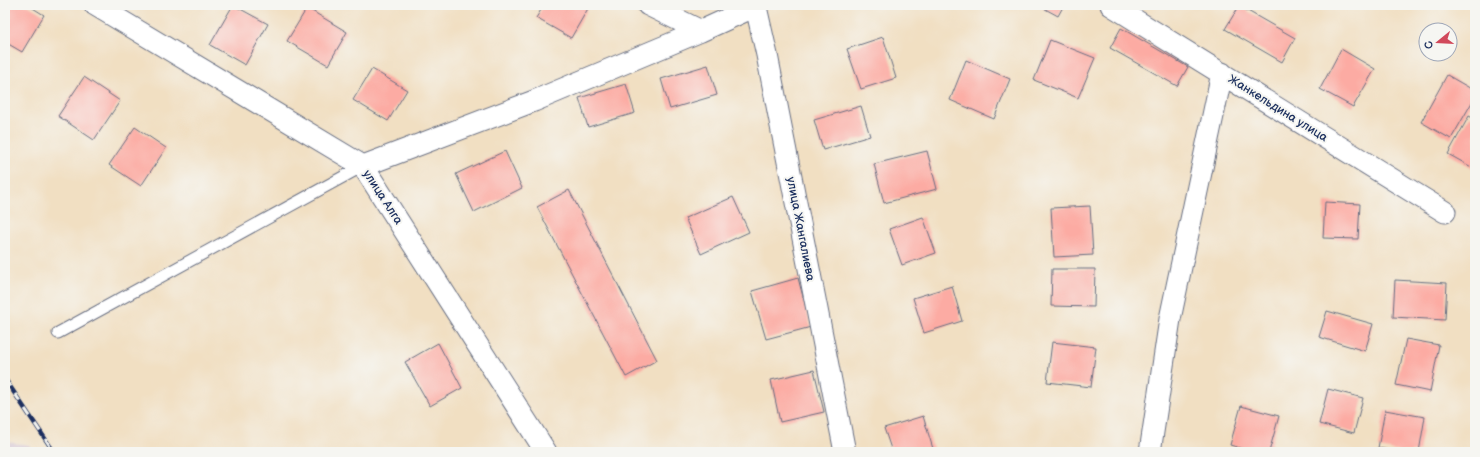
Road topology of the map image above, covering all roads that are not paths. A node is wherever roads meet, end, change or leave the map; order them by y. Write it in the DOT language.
graph roads {
  1 [pos="95,5"];
  2 [pos="648,5"];
  3 [pos="1111,5"];
  4 [pos="757,6"];
  5 [pos="701,31"];
  6 [pos="1222,73"];
  7 [pos="363,166"];
  8 [pos="1445,212"];
  9 [pos="58,333"];
  10 [pos="546,452"];
  11 [pos="844,452"];
  12 [pos="1150,452"];
  1 -- 7 [label="street, улица Алга"];
  2 -- 5 [label="street"];
  3 -- 6 [label="street, Жанкельдина улица"];
  4 -- 5 [label="street"];
  4 -- 11 [label="street, улица Жангалиева"];
  5 -- 7 [label="street"];
  6 -- 8 [label="street, Жанкельдина улица"];
  6 -- 12 [label="street"];
  7 -- 9 [label="lane"];
  7 -- 10 [label="street, улица Алга"];
}
